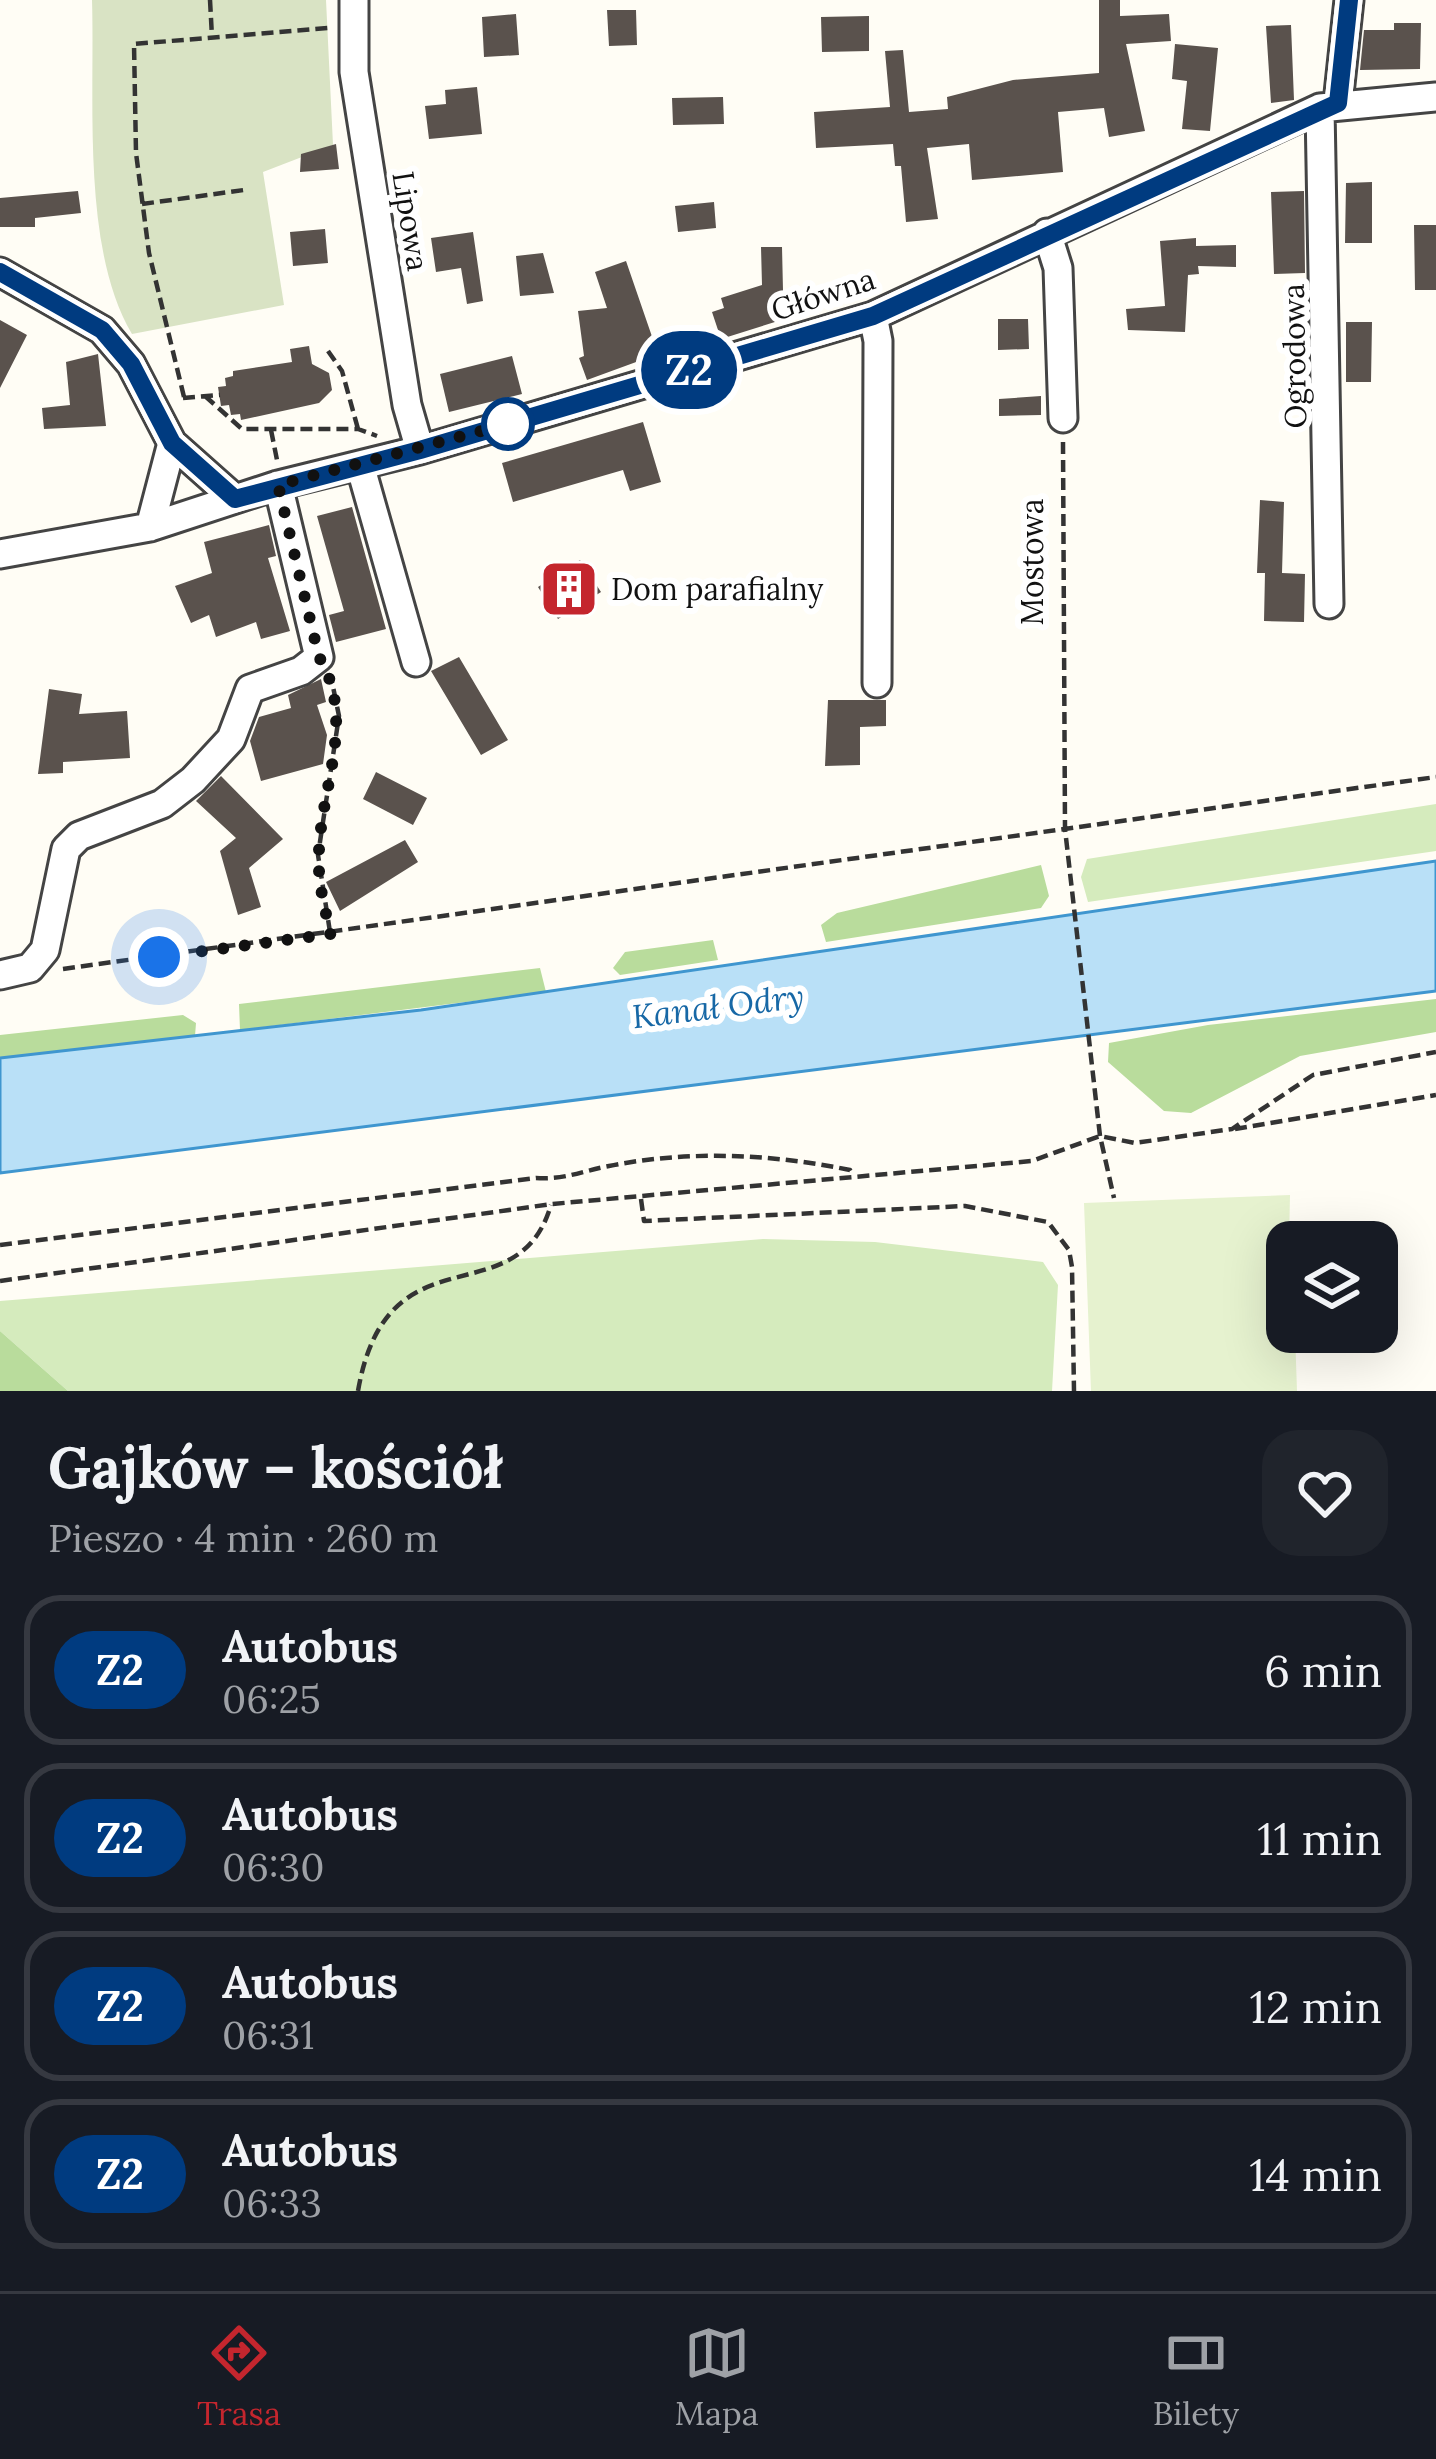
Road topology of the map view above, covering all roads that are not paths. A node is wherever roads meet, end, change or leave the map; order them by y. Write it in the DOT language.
graph roads {
  1 [pos="354,0"];
  2 [pos="1349,0"];
  3 [pos="1436,97"];
  4 [pos="1329,105"];
  5 [pos="1047,233"];
  6 [pos="0,272"];
  7 [pos="873,316"];
  8 [pos="1063,418"];
  9 [pos="172,443"];
  10 [pos="420,450"];
  11 [pos="360,465"];
  12 [pos="278,476"];
  13 [pos="235,499"];
  14 [pos="151,527"];
  15 [pos="0,554"];
  16 [pos="1329,604"];
  17 [pos="416,662"];
  18 [pos="877,682"];
  19 [pos="0,975"];
  1 -- 10 [label="street, Lipowa"];
  2 -- 4 [label="street, Ogrodowa"];
  3 -- 4 [label="street, Główna"];
  4 -- 5 [label="street, Główna"];
  4 -- 16 [label="street, Ogrodowa"];
  5 -- 7 [label="street, Główna"];
  5 -- 8 [label="street"];
  6 -- 9 [label="street"];
  7 -- 10 [label="street, Główna"];
  7 -- 18 [label="street"];
  9 -- 13 [label="street"];
  9 -- 14 [label="street"];
  10 -- 11 [label="street, Główna"];
  11 -- 12 [label="street, Główna"];
  11 -- 17 [label="street"];
  12 -- 13 [label="street, Główna"];
  12 -- 19 [label="street"];
  13 -- 14 [label="street, Główna"];
  14 -- 15 [label="street, Główna"];
}
